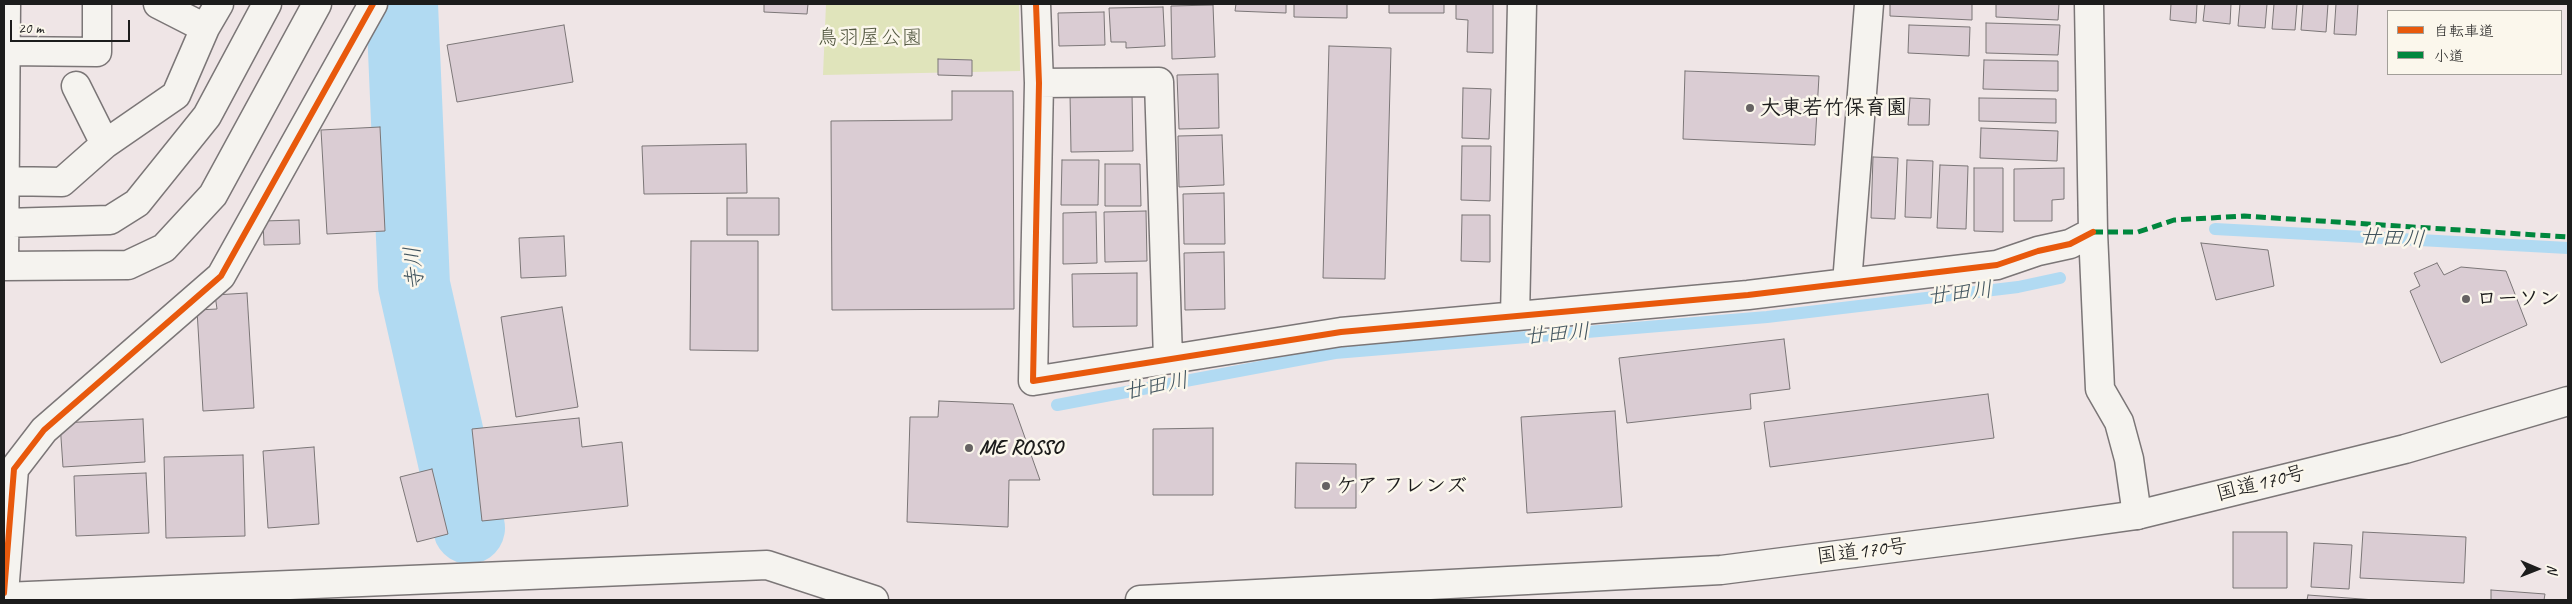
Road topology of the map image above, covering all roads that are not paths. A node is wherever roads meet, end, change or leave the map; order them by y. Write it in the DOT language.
graph roads {
  1 [pos="6,4"];
  2 [pos="98,4"];
  3 [pos="158,4"];
  4 [pos="219,4"];
  5 [pos="267,4"];
  6 [pos="317,4"];
  7 [pos="373,4"];
  8 [pos="1036,4"];
  9 [pos="1522,4"];
  10 [pos="1869,4"];
  11 [pos="2089,4"];
  12 [pos="205,28"];
  13 [pos="6,52"];
  14 [pos="1039,83"];
  15 [pos="76,86"];
  16 [pos="4,144"];
  17 [pos="105,144"];
  18 [pos="4,181"];
  19 [pos="4,223"];
  20 [pos="2093,232"];
  21 [pos="4,266"];
  22 [pos="1847,283"];
  23 [pos="1515,316"];
  24 [pos="1168,359"];
  25 [pos="2568,401"];
  26 [pos="33,444"];
  27 [pos="4,445"];
  28 [pos="2137,514"];
  29 [pos="4,593"];
  30 [pos="1331,595"];
  31 [pos="4,597"];
  32 [pos="874,600"];
  33 [pos="1140,600"];
  1 -- 13 [label="main road"];
  2 -- 13 [label="main road"];
  3 -- 12 [label="main road"];
  4 -- 12 [label="main road"];
  5 -- 19 [label="main road"];
  6 -- 21 [label="main road"];
  7 -- 26 [label="main road"];
  8 -- 14 [label="main road"];
  9 -- 23 [label="main road"];
  10 -- 22 [label="main road"];
  11 -- 20 [label="main road"];
  12 -- 17 [label="main road"];
  13 -- 16 [label="main road"];
  14 -- 24 [label="main road"];
  14 -- 24 [label="main road"];
  15 -- 17 [label="main road"];
  16 -- 18 [label="main road"];
  17 -- 18 [label="main road"];
  18 -- 19 [label="main road"];
  19 -- 21 [label="main road"];
  20 -- 22 [label="main road"];
  20 -- 28 [label="main road"];
  22 -- 23 [label="main road"];
  23 -- 24 [label="main road"];
  25 -- 28 [label="main road, 国道170号"];
  26 -- 27 [label="main road"];
  26 -- 29 [label="main road"];
  28 -- 30 [label="main road, 国道170号"];
  30 -- 33 [label="main road, 国道170号"];
  31 -- 32 [label="main road"];
}
